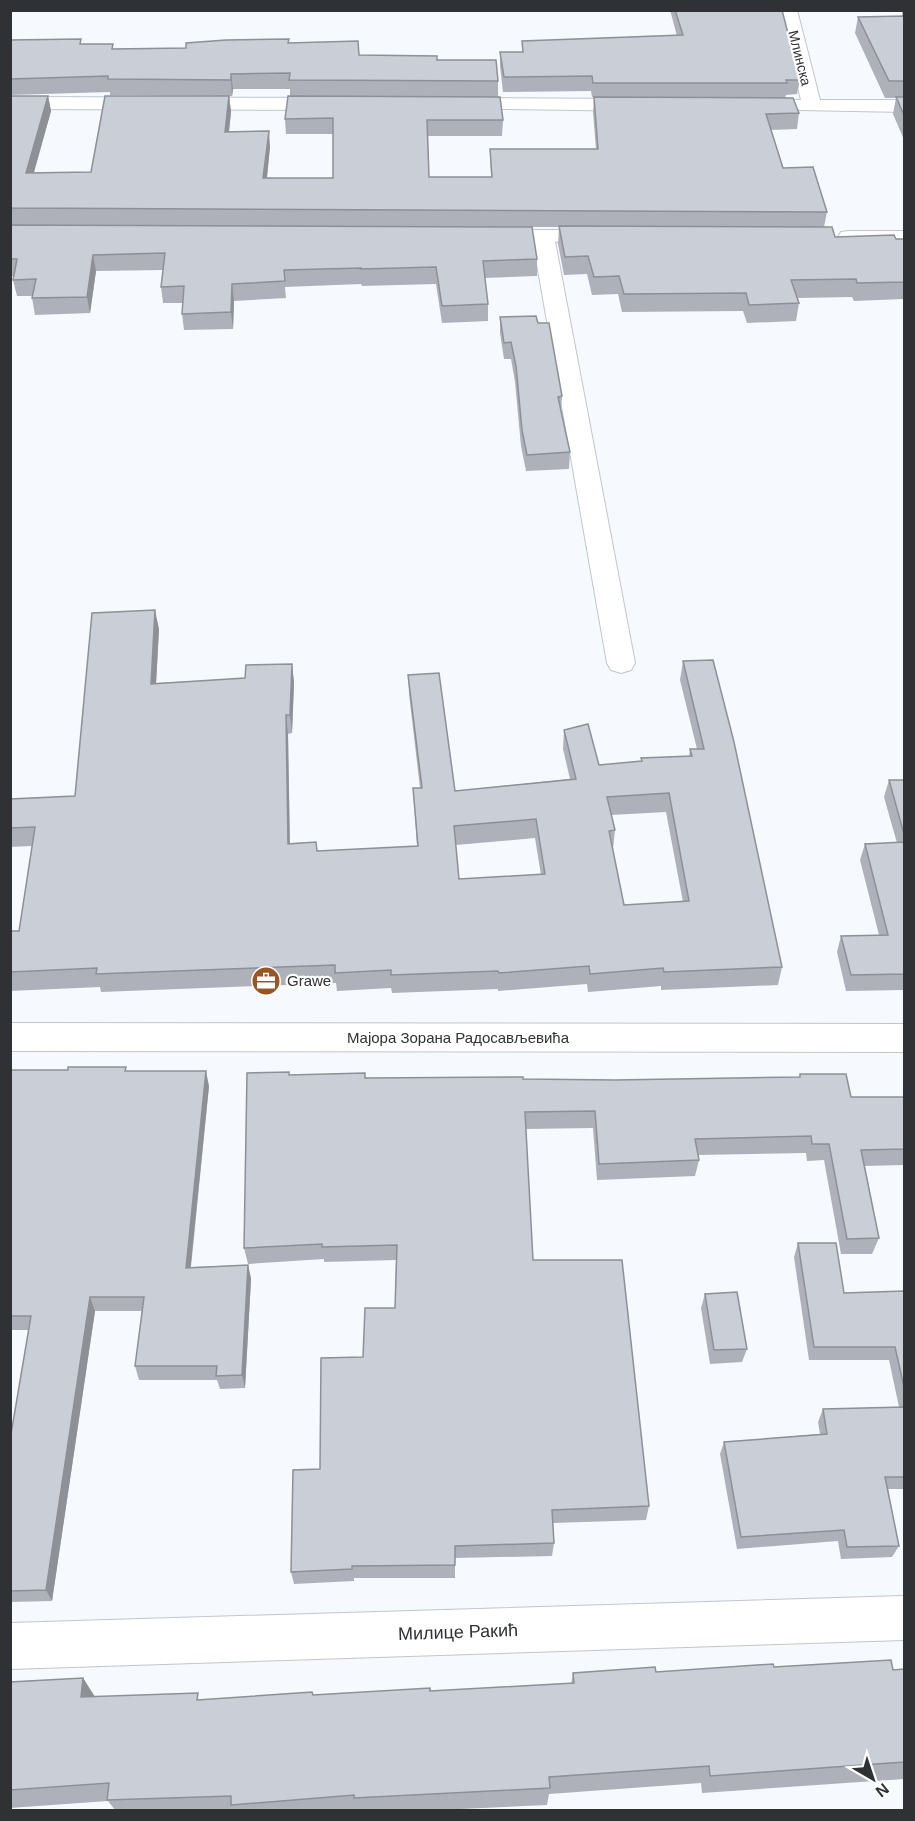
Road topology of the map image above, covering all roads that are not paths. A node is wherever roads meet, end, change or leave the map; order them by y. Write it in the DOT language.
graph roads {
  1 [pos="788,10"];
  2 [pos="10,103"];
  3 [pos="358,104"];
  4 [pos="442,104"];
  5 [pos="657,105"];
  6 [pos="729,105"];
  7 [pos="812,105"];
  8 [pos="904,106"];
  9 [pos="464,236"];
  10 [pos="543,236"];
  11 [pos="625,237"];
  12 [pos="823,237"];
  13 [pos="904,237"];
  14 [pos="621,663"];
  15 [pos="10,1037"];
  16 [pos="904,1038"];
  17 [pos="904,1618"];
  18 [pos="10,1646"];
  1 -- 7 [label="street, Млинска"];
  2 -- 3 [label="street"];
  4 -- 5 [label="street"];
  6 -- 7 [label="street"];
  7 -- 8 [label="street"];
  9 -- 10 [label="street"];
  10 -- 11 [label="street"];
  10 -- 14 [label="street"];
  12 -- 13 [label="street"];
  15 -- 16 [label="street, Мајора Зорана Радосављевића"];
  17 -- 18 [label="street, Милице Ракић"];
}
